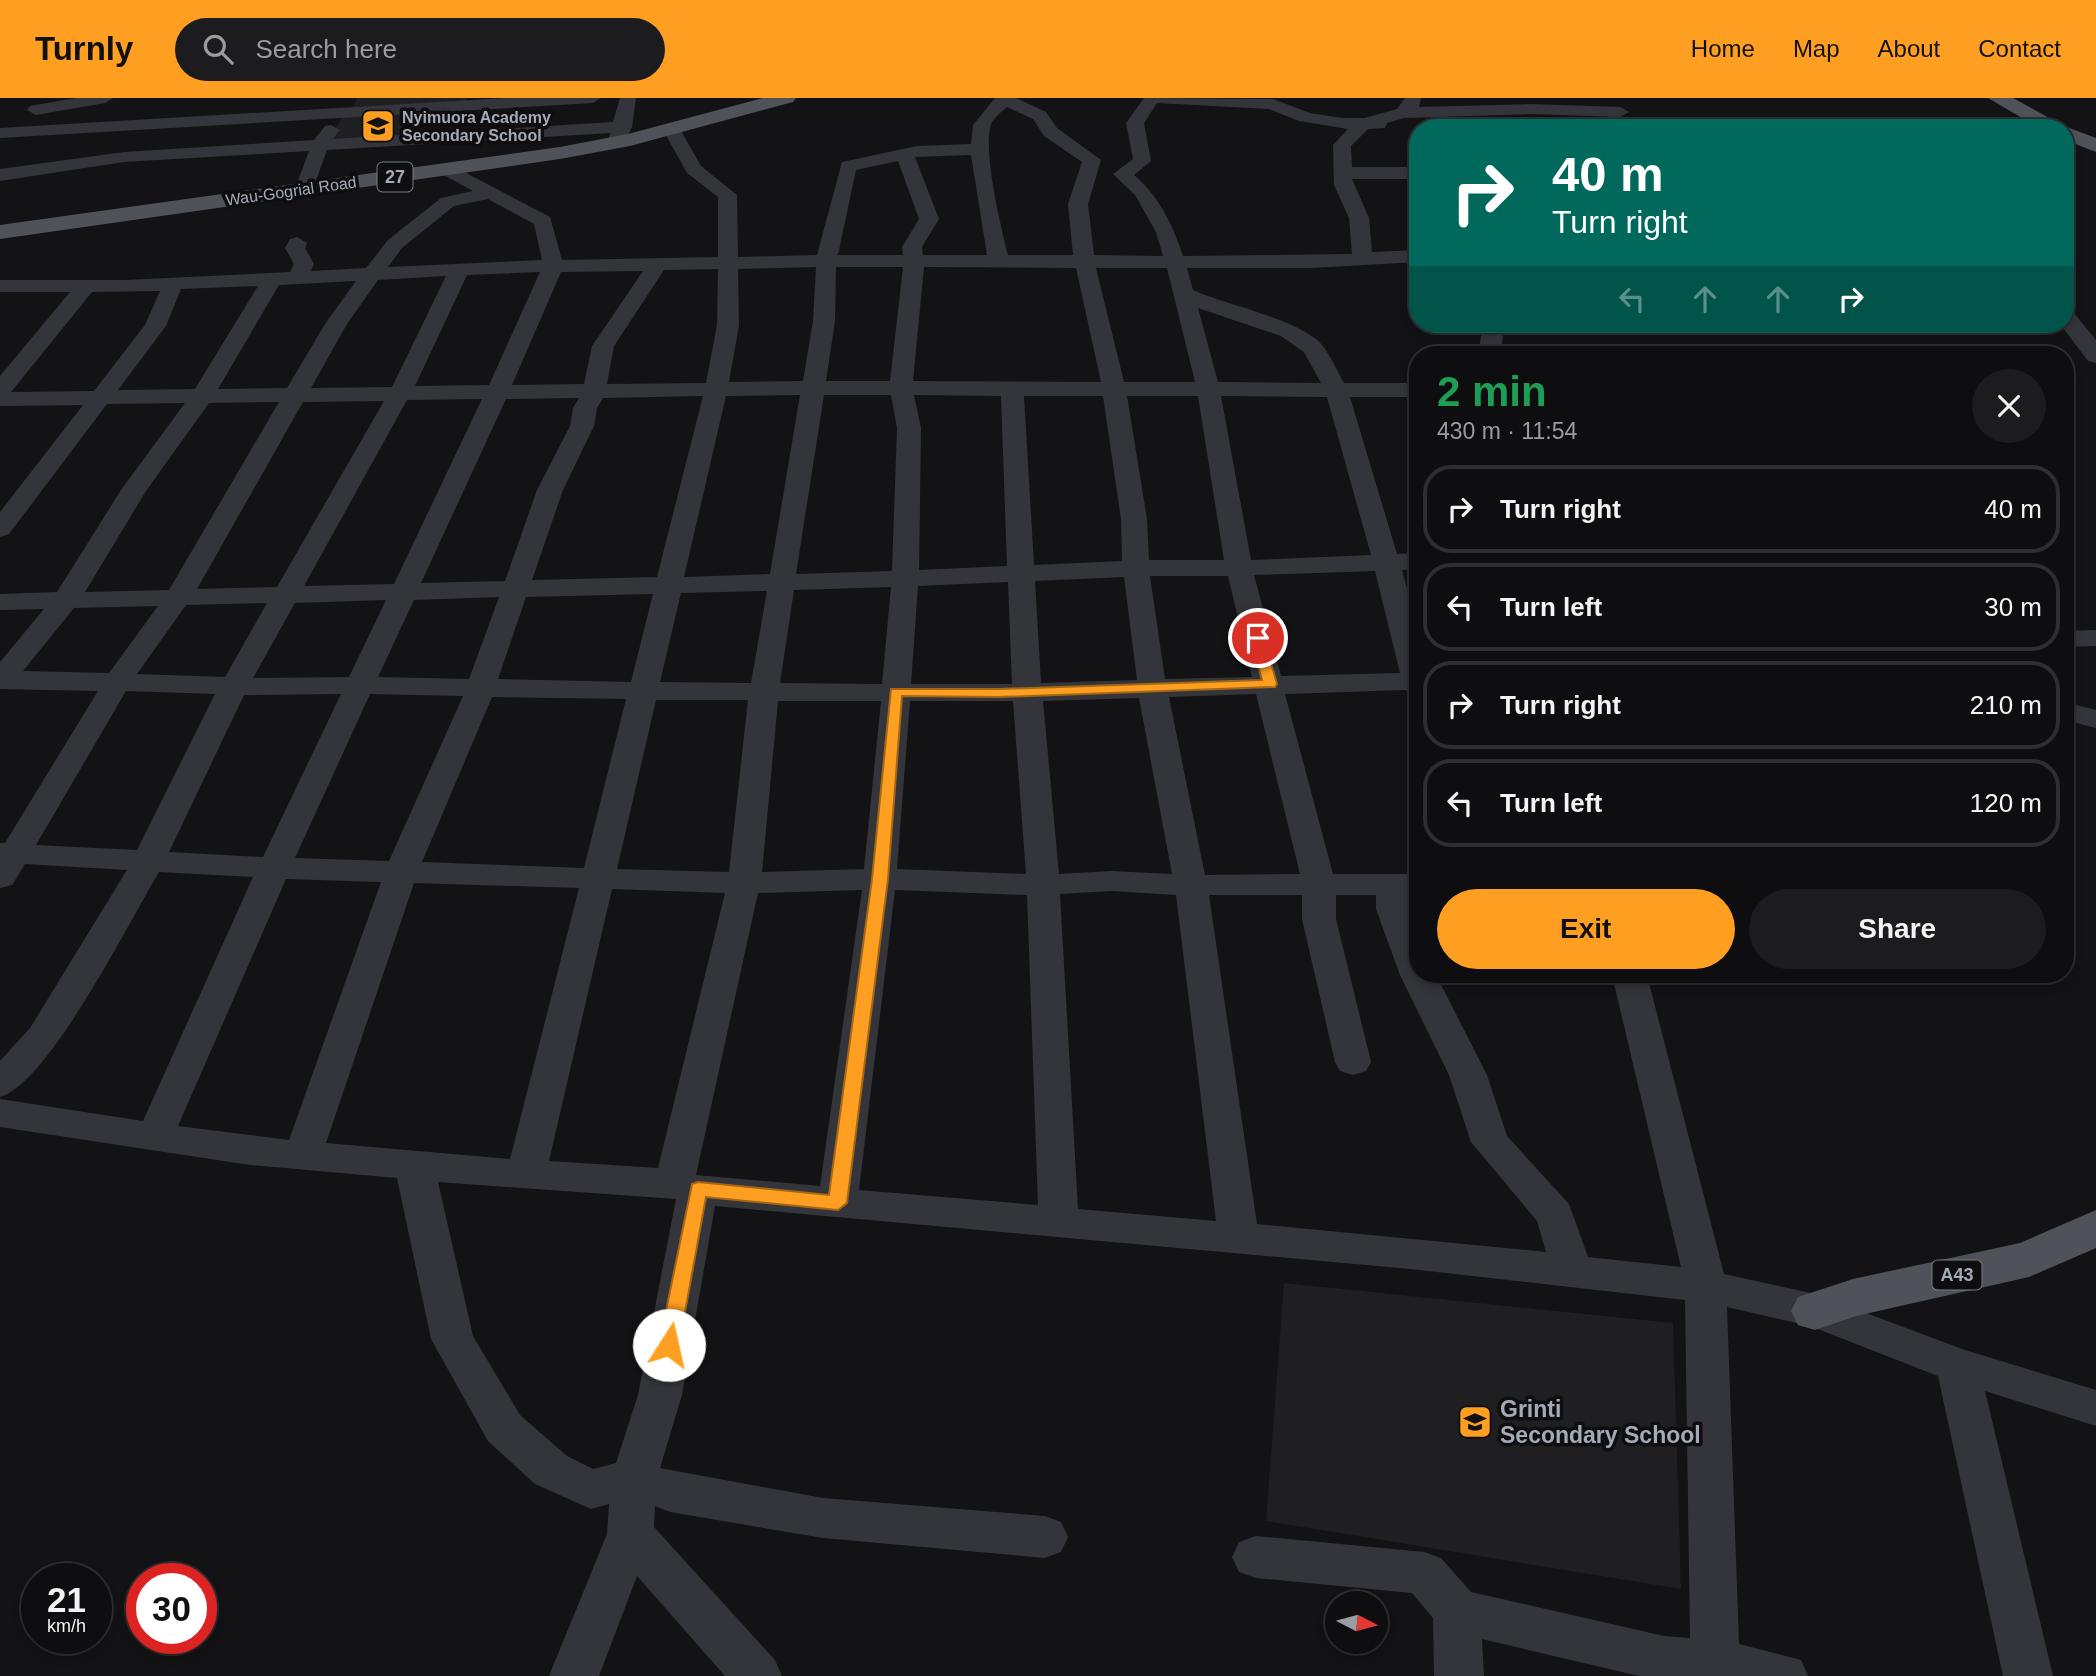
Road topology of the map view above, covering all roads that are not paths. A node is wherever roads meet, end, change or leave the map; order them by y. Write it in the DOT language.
graph roads {
  1 [pos="55,98"];
  2 [pos="105,98"];
  3 [pos="593,98"];
  4 [pos="628,98"];
  5 [pos="786,98"];
  6 [pos="1008,98"];
  7 [pos="1152,98"];
  8 [pos="1551,98"];
  9 [pos="1998,98"];
  10 [pos="558,99"];
  11 [pos="1273,101"];
  12 [pos="346,105"];
  13 [pos="1408,105"];
  14 [pos="1624,105"];
  15 [pos="1531,109"];
  16 [pos="36,110"];
  17 [pos="1307,118"];
  18 [pos="1527,119"];
  19 [pos="1613,119"];
  20 [pos="2038,119"];
  21 [pos="1364,123"];
  22 [pos="1409,127"];
  23 [pos="671,128"];
  24 [pos="0,133"];
  25 [pos="620,134"];
  26 [pos="2074,136"];
  27 [pos="320,145"];
  28 [pos="1342,145"];
  29 [pos="2096,146"];
  30 [pos="982,149"];
  31 [pos="904,153"];
  32 [pos="1092,160"];
  33 [pos="447,169"];
  34 [pos="1341,173"];
  35 [pos="1409,173"];
  36 [pos="1122,174"];
  37 [pos="0,175"];
  38 [pos="1084,183"];
  39 [pos="304,189"];
  40 [pos="488,193"];
  41 [pos="0,232"];
  42 [pos="297,243"];
  43 [pos="1409,257"];
  44 [pos="1084,260"];
  45 [pos="1363,260"];
  46 [pos="826,261"];
  47 [pos="999,261"];
  48 [pos="1175,261"];
  49 [pos="914,262"];
  50 [pos="729,264"];
  51 [pos="657,265"];
  52 [pos="554,266"];
  53 [pos="460,268"];
  54 [pos="373,272"];
  55 [pos="285,276"];
  56 [pos="173,284"];
  57 [pos="0,286"];
  58 [pos="86,286"];
  59 [pos="1184,294"];
  60 [pos="2074,326"];
  61 [pos="2096,356"];
  62 [pos="814,388"];
  63 [pos="1208,388"];
  64 [pos="1114,389"];
  65 [pos="1336,389"];
  66 [pos="901,390"];
  67 [pos="1012,390"];
  68 [pos="1409,390"];
  69 [pos="0,391"];
  70 [pos="716,391"];
  71 [pos="400,393"];
  72 [pos="497,393"];
  73 [pos="594,393"];
  74 [pos="294,396"];
  75 [pos="202,397"];
  76 [pos="0,399"];
  77 [pos="102,399"];
  78 [pos="0,529"];
  79 [pos="1386,560"];
  80 [pos="1409,561"];
  81 [pos="1136,568"];
  82 [pos="1238,568"];
  83 [pos="1022,574"];
  84 [pos="905,579"];
  85 [pos="782,582"];
  86 [pos="670,584"];
  87 [pos="516,587"];
  88 [pos="402,592"];
  89 [pos="179,596"];
  90 [pos="288,597"];
  91 [pos="66,600"];
  92 [pos="0,602"];
  93 [pos="2096,638"];
  94 [pos="2074,639"];
  95 [pos="1409,651"];
  96 [pos="0,679"];
  97 [pos="118,681"];
  98 [pos="1409,683"];
  99 [pos="1270,684"];
  100 [pos="361,685"];
  101 [pos="234,686"];
  102 [pos="481,687"];
  103 [pos="1152,687"];
  104 [pos="1027,690"];
  105 [pos="642,691"];
  106 [pos="764,691"];
  107 [pos="896,692"];
  108 [pos="2074,713"];
  109 [pos="2096,719"];
  110 [pos="5,862"];
  111 [pos="148,863"];
  112 [pos="274,868"];
  113 [pos="402,870"];
  114 [pos="598,878"];
  115 [pos="880,879"];
  116 [pos="744,883"];
  117 [pos="1191,884"];
  118 [pos="1320,884"];
  119 [pos="1405,884"];
  120 [pos="1043,885"];
  121 [pos="1409,951"];
  122 [pos="1422,983"];
  123 [pos="1632,983"];
  124 [pos="1353,1062"];
  125 [pos="0,1084"];
  126 [pos="0,1113"];
  127 [pos="155,1138"];
  128 [pos="303,1155"];
  129 [pos="414,1164"];
  130 [pos="526,1174"];
  131 [pos="686,1187"];
  132 [pos="838,1203"];
  133 [pos="1059,1223"];
  134 [pos="2096,1227"];
  135 [pos="1239,1239"];
  136 [pos="1572,1272"];
  137 [pos="1706,1286"];
  138 [pos="1815,1311"];
  139 [pos="1957,1365"];
  140 [pos="2096,1408"];
  141 [pos="634,1478"];
  142 [pos="630,1534"];
  143 [pos="1045,1537"];
  144 [pos="1255,1557"];
  145 [pos="1457,1611"];
  146 [pos="1714,1669"];
  147 [pos="574,1676"];
  148 [pos="757,1676"];
  149 [pos="1459,1676"];
  150 [pos="1783,1676"];
  151 [pos="2028,1676"];
  1 -- 16 [label="street"];
  2 -- 16 [label="street"];
  3 -- 10 [label="street"];
  4 -- 25 [label="street"];
  5 -- 23 [label="main road, Wau-Gogrial Road / 27"];
  6 -- 30 [label="street"];
  6 -- 32 [label="street"];
  7 -- 11 [label="street"];
  7 -- 36 [label="street"];
  8 -- 15 [label="street"];
  9 -- 20 [label="main road"];
  10 -- 12 [label="street"];
  11 -- 17 [label="street"];
  12 -- 24 [label="street"];
  12 -- 27 [label="street"];
  13 -- 15 [label="street"];
  13 -- 21 [label="street"];
  14 -- 15 [label="street"];
  14 -- 19 [label="street"];
  15 -- 18 [label="street"];
  16 -- 24 [label="street"];
  17 -- 21 [label="street"];
  17 -- 28 [label="street"];
  21 -- 22 [label="street"];
  21 -- 28 [label="street"];
  23 -- 25 [label="main road, Wau-Gogrial Road / 27"];
  23 -- 50 [label="street"];
  25 -- 27 [label="street"];
  25 -- 33 [label="main road, Wau-Gogrial Road / 27"];
  26 -- 29 [label="main road"];
  27 -- 37 [label="street"];
  27 -- 39 [label="street"];
  28 -- 34 [label="street"];
  30 -- 31 [label="street"];
  30 -- 47 [label="street"];
  31 -- 46 [label="street"];
  31 -- 49 [label="street"];
  32 -- 36 [label="street"];
  32 -- 38 [label="street"];
  33 -- 39 [label="main road, Wau-Gogrial Road / 27"];
  33 -- 40 [label="street"];
  34 -- 35 [label="street"];
  34 -- 45 [label="street"];
  36 -- 38 [label="street"];
  36 -- 48 [label="street"];
  38 -- 44 [label="street"];
  39 -- 41 [label="main road, Wau-Gogrial Road / 27"];
  40 -- 52 [label="street"];
  40 -- 54 [label="street"];
  42 -- 55 [label="street"];
  43 -- 45 [label="street"];
  44 -- 47 [label="street"];
  44 -- 48 [label="street"];
  44 -- 64 [label="street"];
  45 -- 48 [label="street"];
  46 -- 49 [label="street"];
  46 -- 50 [label="street"];
  46 -- 62 [label="street"];
  47 -- 49 [label="street"];
  48 -- 59 [label="street"];
  49 -- 66 [label="street"];
  50 -- 51 [label="street"];
  50 -- 70 [label="street"];
  51 -- 52 [label="street"];
  51 -- 73 [label="street"];
  52 -- 53 [label="street"];
  52 -- 72 [label="street"];
  53 -- 54 [label="street"];
  53 -- 71 [label="street"];
  54 -- 55 [label="street"];
  54 -- 74 [label="street"];
  55 -- 56 [label="street"];
  55 -- 75 [label="street"];
  56 -- 58 [label="street"];
  56 -- 77 [label="street"];
  57 -- 58 [label="street"];
  58 -- 69 [label="street"];
  59 -- 63 [label="street"];
  59 -- 65 [label="street"];
  60 -- 61 [label="street"];
  62 -- 66 [label="street"];
  62 -- 70 [label="street"];
  62 -- 85 [label="street"];
  63 -- 64 [label="street"];
  63 -- 65 [label="street"];
  63 -- 82 [label="street"];
  64 -- 67 [label="street"];
  64 -- 81 [label="street"];
  65 -- 68 [label="street"];
  65 -- 79 [label="street"];
  66 -- 67 [label="street"];
  66 -- 84 [label="street"];
  67 -- 83 [label="street"];
  70 -- 73 [label="street"];
  70 -- 86 [label="street"];
  71 -- 72 [label="street"];
  71 -- 74 [label="street"];
  71 -- 90 [label="street"];
  72 -- 73 [label="street"];
  72 -- 88 [label="street"];
  73 -- 87 [label="street"];
  74 -- 75 [label="street"];
  74 -- 89 [label="street"];
  75 -- 77 [label="street"];
  75 -- 91 [label="street"];
  76 -- 77 [label="street"];
  77 -- 78 [label="street"];
  79 -- 80 [label="street"];
  79 -- 82 [label="street"];
  79 -- 95 [label="street"];
  81 -- 82 [label="street"];
  81 -- 83 [label="street"];
  81 -- 103 [label="street"];
  82 -- 99 [label="street"];
  83 -- 84 [label="street"];
  83 -- 104 [label="street"];
  84 -- 85 [label="street"];
  84 -- 107 [label="street"];
  85 -- 86 [label="street"];
  85 -- 106 [label="street"];
  86 -- 87 [label="street"];
  86 -- 105 [label="street"];
  87 -- 88 [label="street"];
  87 -- 102 [label="street"];
  88 -- 90 [label="street"];
  88 -- 100 [label="street"];
  89 -- 90 [label="street"];
  89 -- 91 [label="street"];
  89 -- 97 [label="street"];
  90 -- 101 [label="street"];
  91 -- 92 [label="street"];
  91 -- 96 [label="street"];
  93 -- 94 [label="street"];
  96 -- 97 [label="street"];
  97 -- 101 [label="street"];
  97 -- 110 [label="street"];
  98 -- 99 [label="street"];
  99 -- 103 [label="street"];
  99 -- 118 [label="street"];
  100 -- 101 [label="street"];
  100 -- 102 [label="street"];
  100 -- 112 [label="street"];
  101 -- 111 [label="street"];
  102 -- 105 [label="street"];
  102 -- 113 [label="street"];
  103 -- 104 [label="street"];
  103 -- 117 [label="street"];
  104 -- 107 [label="street"];
  104 -- 120 [label="street"];
  105 -- 106 [label="street"];
  105 -- 114 [label="street"];
  106 -- 107 [label="street"];
  106 -- 116 [label="street"];
  107 -- 115 [label="street"];
  108 -- 109 [label="street"];
  110 -- 111 [label="street"];
  111 -- 112 [label="street"];
  111 -- 125 [label="street"];
  112 -- 113 [label="street"];
  112 -- 127 [label="street"];
  113 -- 114 [label="street"];
  113 -- 128 [label="street"];
  114 -- 116 [label="street"];
  114 -- 130 [label="street"];
  115 -- 116 [label="street"];
  115 -- 120 [label="street"];
  115 -- 132 [label="street"];
  116 -- 131 [label="street"];
  117 -- 118 [label="street"];
  117 -- 120 [label="street"];
  117 -- 135 [label="street"];
  118 -- 119 [label="street"];
  118 -- 124 [label="street"];
  119 -- 121 [label="street"];
  120 -- 133 [label="street"];
  122 -- 136 [label="street"];
  123 -- 137 [label="street"];
  126 -- 127 [label="street"];
  127 -- 128 [label="street"];
  128 -- 129 [label="street"];
  129 -- 130 [label="street"];
  129 -- 141 [label="street"];
  130 -- 131 [label="street"];
  131 -- 132 [label="street"];
  131 -- 141 [label="street"];
  132 -- 133 [label="street"];
  133 -- 135 [label="street"];
  134 -- 138 [label="main road, A43"];
  135 -- 136 [label="street"];
  136 -- 137 [label="street"];
  137 -- 138 [label="street"];
  137 -- 146 [label="street"];
  138 -- 139 [label="street"];
  139 -- 140 [label="street"];
  139 -- 151 [label="street"];
  141 -- 142 [label="street"];
  141 -- 143 [label="street"];
  142 -- 147 [label="street"];
  142 -- 148 [label="street"];
  144 -- 145 [label="street"];
  145 -- 146 [label="street"];
  145 -- 149 [label="street"];
  146 -- 150 [label="street"];
}
